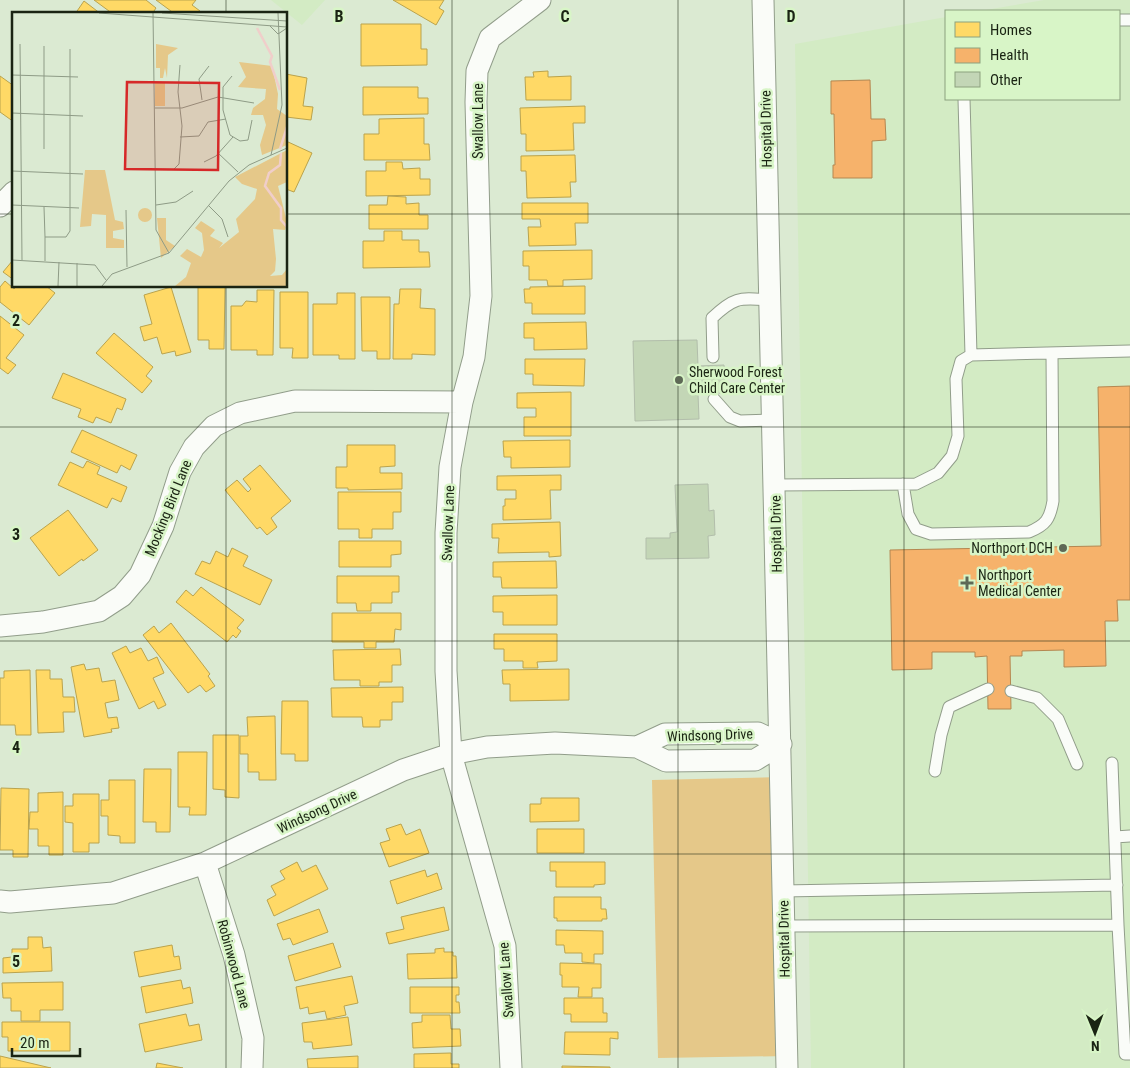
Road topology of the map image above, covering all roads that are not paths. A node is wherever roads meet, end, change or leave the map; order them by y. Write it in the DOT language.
graph roads {
  1 [pos="540,0"];
  2 [pos="763,0"];
  3 [pos="964,100"];
  4 [pos="12,194"];
  5 [pos="0,206"];
  6 [pos="770,300"];
  7 [pos="1130,351"];
  8 [pos="1052,353"];
  9 [pos="971,354"];
  10 [pos="713,357"];
  11 [pos="714,399"];
  12 [pos="462,402"];
  13 [pos="771,420"];
  14 [pos="903,484"];
  15 [pos="775,485"];
  16 [pos="0,626"];
  17 [pos="988,689"];
  18 [pos="1011,691"];
  19 [pos="781,744"];
  20 [pos="451,754"];
  21 [pos="1112,763"];
  22 [pos="1077,764"];
  23 [pos="935,771"];
  24 [pos="1115,836"];
  25 [pos="1130,836"];
  26 [pos="205,862"];
  27 [pos="1117,885"];
  28 [pos="783,891"];
  29 [pos="0,901"];
  30 [pos="784,926"];
  31 [pos="1118,926"];
  32 [pos="1125,983"];
  33 [pos="1130,1054"];
  34 [pos="252,1068"];
  35 [pos="511,1068"];
  36 [pos="787,1068"];
  1 -- 12 [label="street, Swallow Lane"];
  2 -- 6 [label="street, Hospital Drive"];
  3 -- 9 [label="lane"];
  4 -- 5 [label="street"];
  6 -- 10 [label="lane"];
  6 -- 13 [label="street, Hospital Drive"];
  7 -- 8 [label="lane"];
  8 -- 9 [label="lane"];
  8 -- 14 [label="lane"];
  9 -- 14 [label="lane"];
  11 -- 13 [label="lane"];
  12 -- 16 [label="street, Mocking Bird Lane"];
  12 -- 20 [label="street, Swallow Lane"];
  13 -- 15 [label="street, Hospital Drive"];
  14 -- 15 [label="lane"];
  15 -- 19 [label="street, Hospital Drive"];
  17 -- 23 [label="lane"];
  18 -- 22 [label="lane"];
  19 -- 20 [label="street, Windsong Drive"];
  19 -- 28 [label="street, Hospital Drive"];
  20 -- 26 [label="street, Windsong Drive"];
  20 -- 35 [label="street, Swallow Lane"];
  21 -- 24 [label="lane"];
  24 -- 25 [label="lane"];
  24 -- 27 [label="lane"];
  26 -- 29 [label="street, Windsong Drive"];
  26 -- 34 [label="street, Robinwood Lane"];
  27 -- 28 [label="lane"];
  27 -- 31 [label="lane"];
  28 -- 30 [label="street, Hospital Drive"];
  30 -- 31 [label="lane"];
  30 -- 36 [label="street, Hospital Drive"];
  31 -- 32 [label="lane"];
  32 -- 33 [label="lane"];
}
